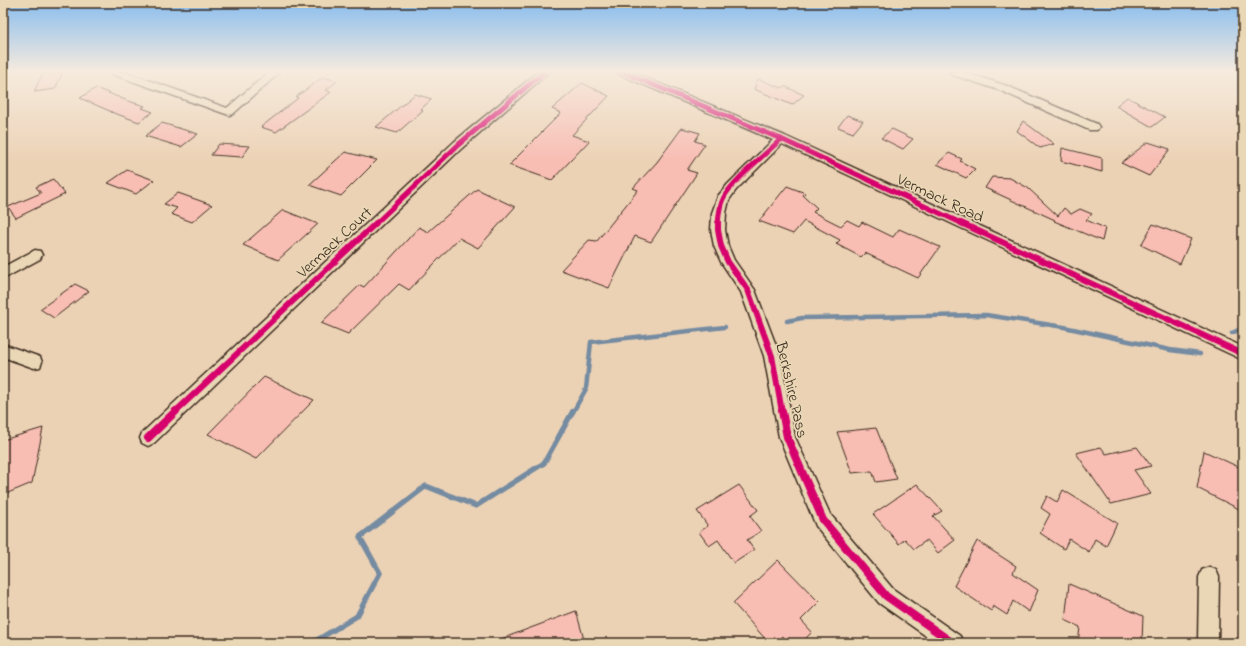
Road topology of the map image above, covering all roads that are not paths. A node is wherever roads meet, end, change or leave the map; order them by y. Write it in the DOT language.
graph roads {
  1 [pos="201,102"];
  2 [pos="240,102"];
  3 [pos="508,102"];
  4 [pos="694,102"];
  5 [pos="1036,102"];
  6 [pos="1093,127"];
  7 [pos="781,139"];
  8 [pos="35,255"];
  9 [pos="3,274"];
  10 [pos="3,350"];
  11 [pos="1243,354"];
  12 [pos="34,362"];
  13 [pos="148,438"];
  14 [pos="1209,576"];
  15 [pos="953,643"];
  16 [pos="1208,643"];
  1 -- 2 [label="street"];
  3 -- 13 [label="street, Vermack Court"];
  4 -- 7 [label="street, Vermack Road"];
  5 -- 6 [label="street"];
  7 -- 11 [label="street, Vermack Road"];
  7 -- 15 [label="street, Berkshire Pass"];
  8 -- 9 [label="street"];
  10 -- 12 [label="street"];
  14 -- 16 [label="street"];
}
